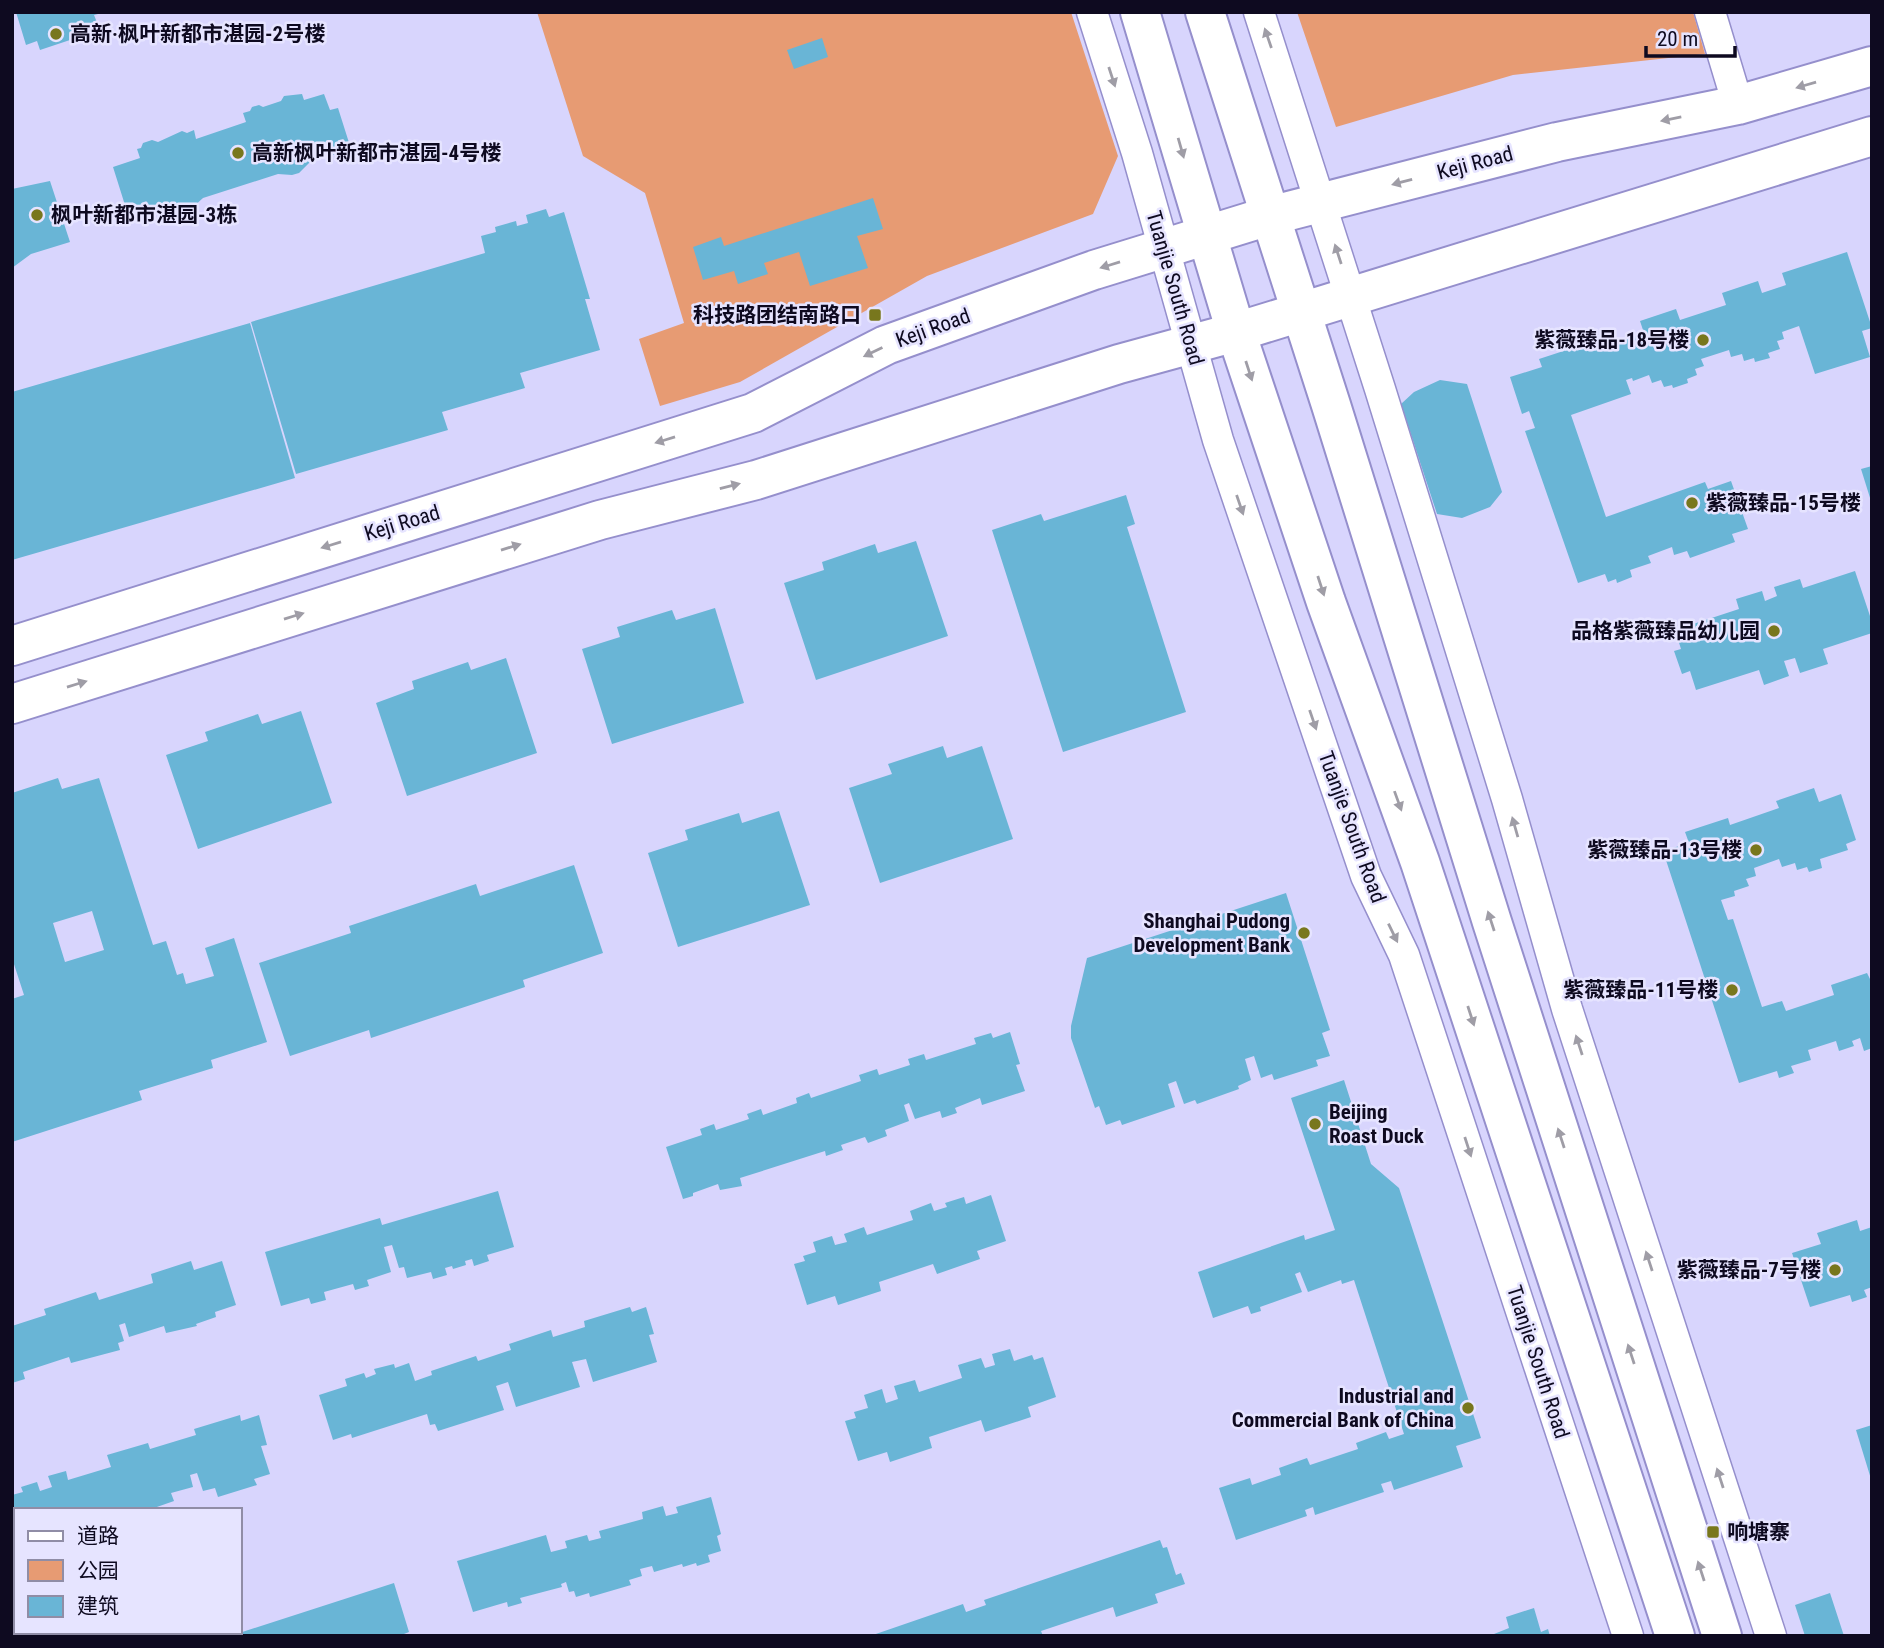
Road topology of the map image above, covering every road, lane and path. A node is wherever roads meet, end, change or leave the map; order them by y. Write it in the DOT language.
graph roads {
  1 [pos="1091,12"];
  2 [pos="1140,12"];
  3 [pos="1205,12"];
  4 [pos="1259,12"];
  5 [pos="1710,12"];
  6 [pos="1872,66"];
  7 [pos="1738,105"];
  8 [pos="1872,136"];
  9 [pos="1321,203"];
  10 [pos="1269,216"];
  11 [pos="1205,236"];
  12 [pos="1164,248"];
  13 [pos="1351,296"];
  14 [pos="1300,313"];
  15 [pos="1236,332"];
  16 [pos="1191,344"];
  17 [pos="12,646"];
  18 [pos="12,704"];
  19 [pos="1628,1636"];
  20 [pos="1675,1636"];
  21 [pos="1722,1636"];
  22 [pos="1771,1636"];
  1 -- 12 [label="street, Tuanjie South Road, one-way"];
  2 -- 11 [label="main road, Tuanjie South Road, one-way"];
  3 -- 10 [label="main road"];
  9 -- 4 [label="street, one-way"];
  5 -- 7 [label="street"];
  6 -- 7 [label="main road, Keji Road, one-way"];
  7 -- 9 [label="main road, Keji Road, one-way"];
  8 -- 13 [label="main road"];
  9 -- 10 [label="main road, Keji Road"];
  13 -- 9 [label="street, one-way"];
  10 -- 11 [label="main road, Keji Road"];
  10 -- 14 [label="main road"];
  11 -- 12 [label="main road, Keji Road"];
  11 -- 15 [label="main road, Tuanjie South Road"];
  12 -- 16 [label="street, Tuanjie South Road"];
  12 -- 17 [label="main road, Keji Road, one-way"];
  13 -- 14 [label="main road"];
  22 -- 13 [label="street, one-way"];
  14 -- 15 [label="main road"];
  21 -- 14 [label="main road, one-way"];
  15 -- 16 [label="main road"];
  15 -- 20 [label="main road, Tuanjie South Road, one-way"];
  18 -- 16 [label="main road, one-way"];
  16 -- 19 [label="street, Tuanjie South Road, one-way"];
}
